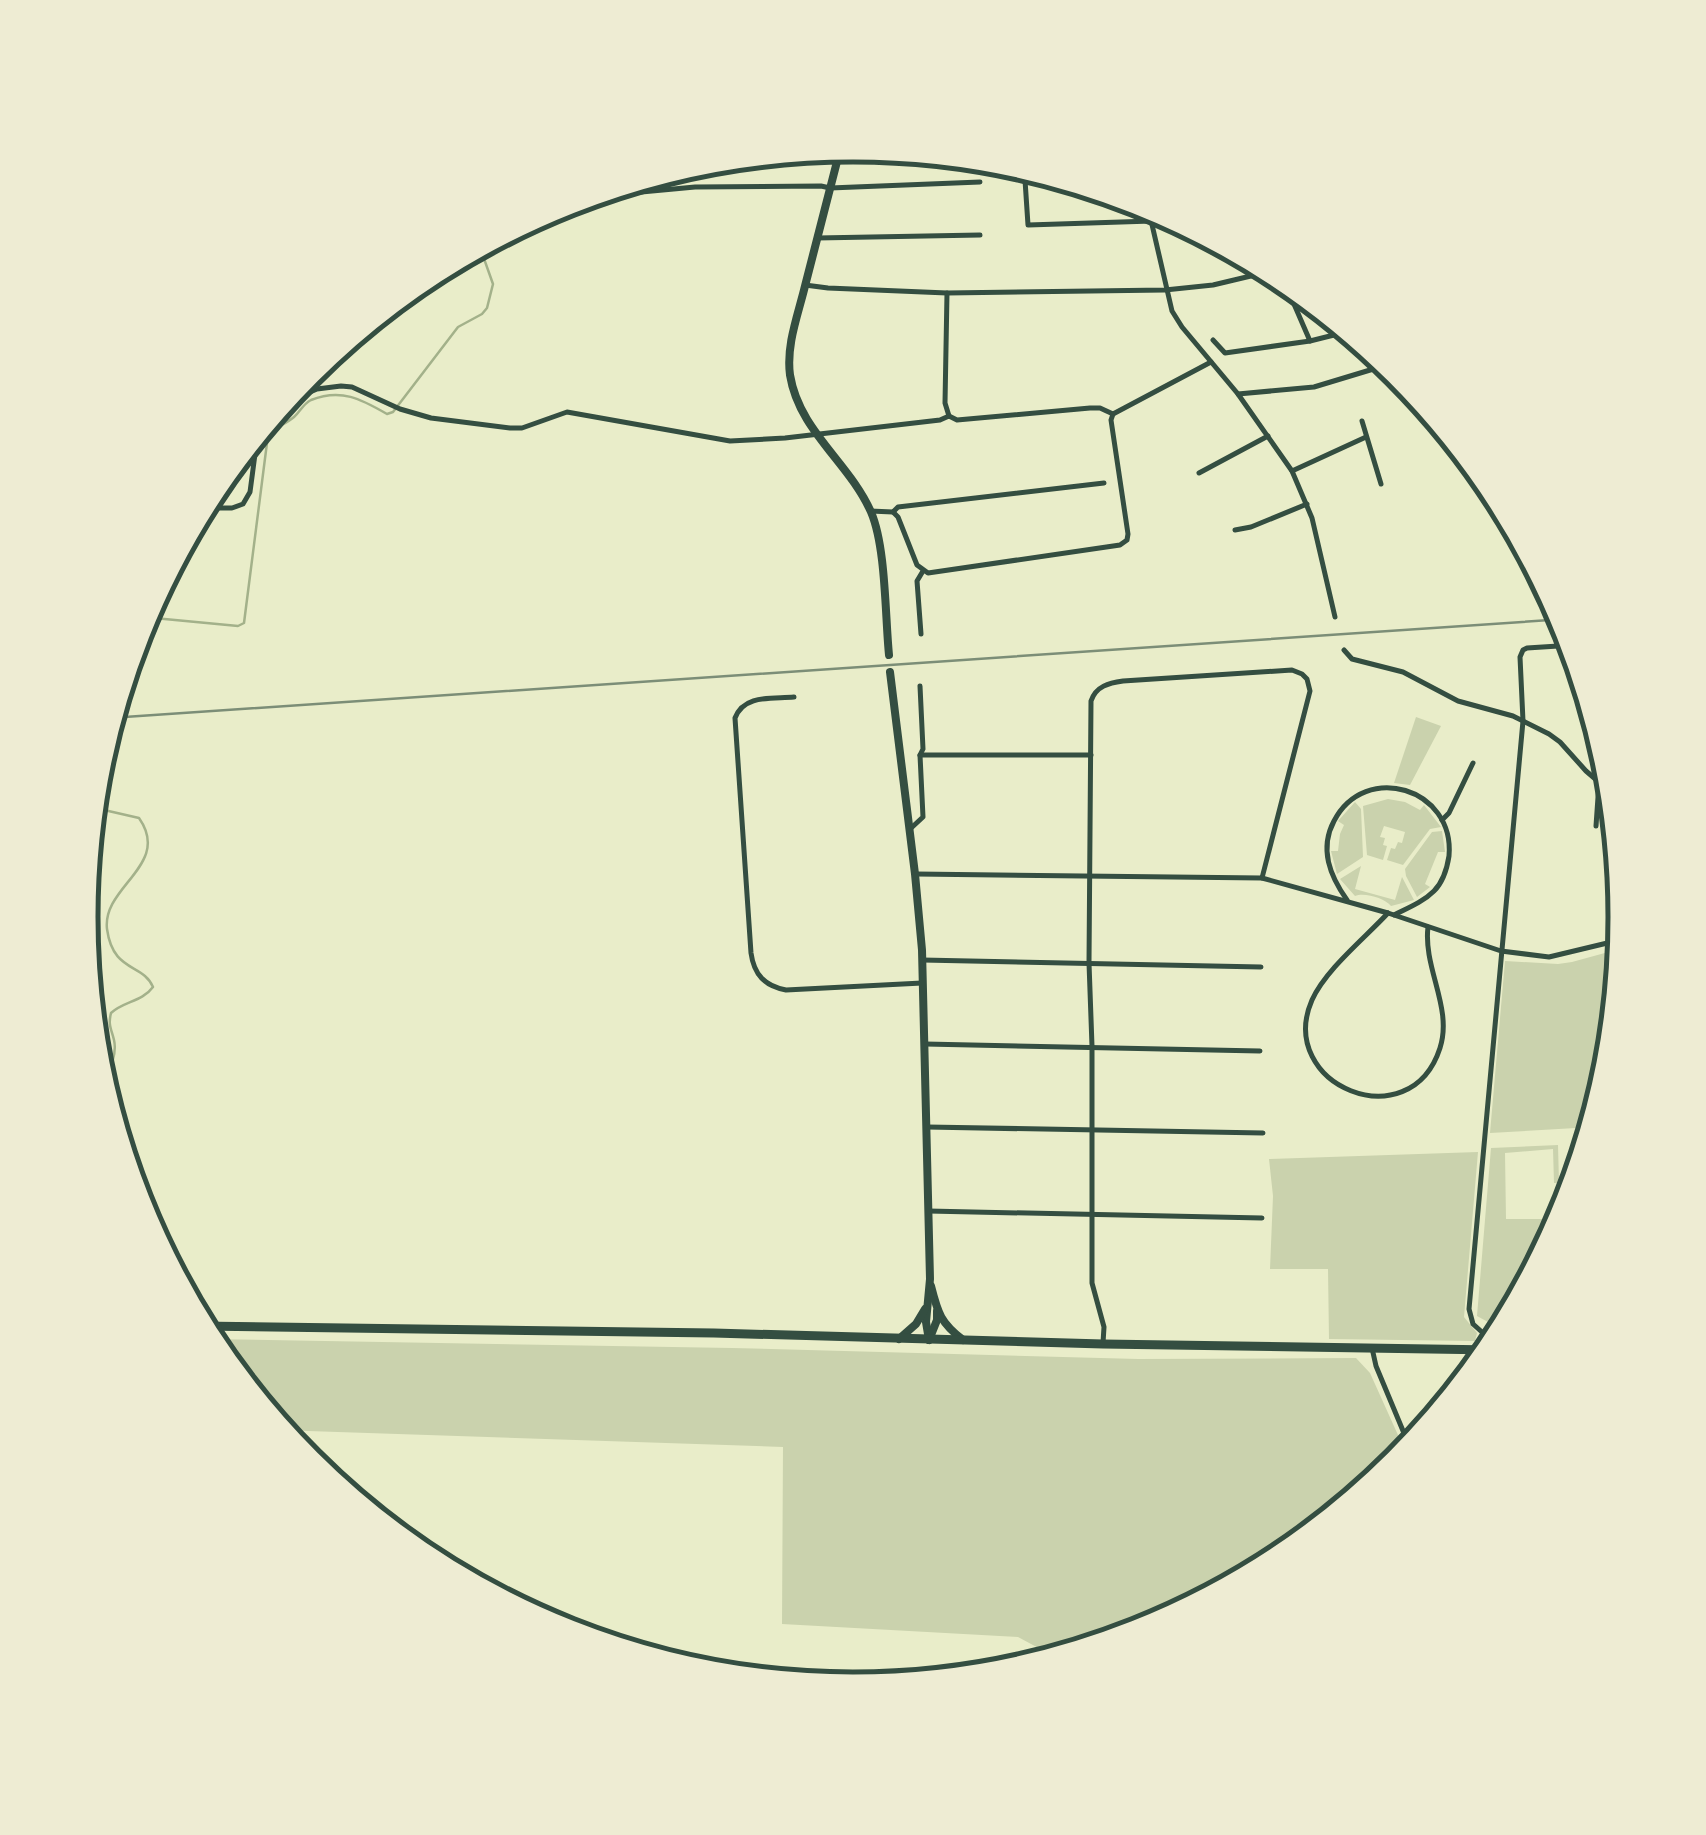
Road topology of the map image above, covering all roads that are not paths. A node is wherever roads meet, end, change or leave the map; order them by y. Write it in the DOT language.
graph roads {
  1 [pos="837,163"];
  2 [pos="980,182"];
  3 [pos="1025,183"];
  4 [pos="830,188"];
  5 [pos="644,192"];
  6 [pos="1145,221"];
  7 [pos="1153,225"];
  8 [pos="980,235"];
  9 [pos="817,238"];
  10 [pos="1252,276"];
  11 [pos="805,284"];
  12 [pos="1166,290"];
  13 [pos="948,292"];
  14 [pos="1294,304"];
  15 [pos="1333,335"];
  16 [pos="1213,340"];
  17 [pos="1310,341"];
  18 [pos="1210,362"];
  19 [pos="1372,369"];
  20 [pos="311,392"];
  21 [pos="1238,394"];
  22 [pos="1113,414"];
  23 [pos="949,416"];
  24 [pos="1362,421"];
  25 [pos="815,433"];
  26 [pos="1268,436"];
  27 [pos="1366,438"];
  28 [pos="254,458"];
  29 [pos="1292,471"];
  30 [pos="1200,473"];
  31 [pos="1104,483"];
  32 [pos="1381,484"];
  33 [pos="1307,504"];
  34 [pos="219,508"];
  35 [pos="870,511"];
  36 [pos="893,512"];
  37 [pos="1236,530"];
  38 [pos="923,571"];
  39 [pos="1335,618"];
  40 [pos="921,634"];
  41 [pos="1558,646"];
  42 [pos="1344,650"];
  43 [pos="889,655"];
  44 [pos="890,672"];
  45 [pos="920,686"];
  46 [pos="794,697"];
  47 [pos="1523,721"];
  48 [pos="1091,755"];
  49 [pos="920,756"];
  50 [pos="1472,763"];
  51 [pos="1596,779"];
  52 [pos="1598,795"];
  53 [pos="1442,820"];
  54 [pos="1596,826"];
  55 [pos="909,830"];
  56 [pos="915,874"];
  57 [pos="1090,876"];
  58 [pos="1262,878"];
  59 [pos="1347,902"];
  60 [pos="1391,914"];
  61 [pos="1428,928"];
  62 [pos="1607,944"];
  63 [pos="1501,952"];
  64 [pos="922,960"];
  65 [pos="1089,963"];
  66 [pos="1261,966"];
  67 [pos="923,983"];
  68 [pos="925,1044"];
  69 [pos="1092,1046"];
  70 [pos="1260,1051"];
  71 [pos="927,1128"];
  72 [pos="1091,1130"];
  73 [pos="1264,1133"];
  74 [pos="928,1211"];
  75 [pos="1091,1215"];
  76 [pos="1262,1218"];
  77 [pos="930,1280"];
  78 [pos="926,1304"];
  79 [pos="937,1312"];
  80 [pos="218,1326"];
  81 [pos="1483,1334"];
  82 [pos="899,1338"];
  83 [pos="929,1340"];
  84 [pos="964,1340"];
  85 [pos="1103,1344"];
  86 [pos="1372,1348"];
  87 [pos="1472,1350"];
  88 [pos="1404,1434"];
  1 -- 4 [label="street"];
  2 -- 4 [label="street"];
  3 -- 6 [label="street"];
  4 -- 5 [label="street"];
  4 -- 9 [label="street"];
  7 -- 12 [label="street"];
  8 -- 9 [label="street"];
  9 -- 11 [label="street"];
  10 -- 12 [label="street"];
  11 -- 13 [label="street"];
  11 -- 25 [label="street"];
  12 -- 13 [label="street"];
  12 -- 18 [label="street"];
  13 -- 23 [label="street"];
  14 -- 17 [label="street"];
  15 -- 17 [label="street"];
  16 -- 17 [label="street"];
  18 -- 21 [label="street"];
  18 -- 22 [label="street"];
  19 -- 21 [label="street"];
  20 -- 25 [label="street"];
  21 -- 26 [label="street"];
  22 -- 23 [label="street"];
  22 -- 38 [label="street"];
  23 -- 25 [label="street"];
  24 -- 27 [label="street"];
  25 -- 35 [label="street"];
  26 -- 29 [label="street"];
  26 -- 30 [label="street"];
  27 -- 29 [label="street"];
  27 -- 32 [label="street"];
  28 -- 34 [label="street"];
  29 -- 33 [label="street"];
  31 -- 36 [label="street"];
  33 -- 37 [label="street"];
  33 -- 39 [label="street"];
  35 -- 36 [label="street"];
  35 -- 43 [label="street"];
  36 -- 38 [label="street"];
  38 -- 40 [label="street"];
  41 -- 47 [label="street"];
  42 -- 47 [label="street"];
  44 -- 55 [label="street"];
  45 -- 49 [label="street"];
  46 -- 67 [label="street"];
  47 -- 51 [label="street"];
  47 -- 63 [label="street"];
  48 -- 49 [label="street"];
  48 -- 57 [label="street"];
  48 -- 58 [label="street"];
  49 -- 55 [label="street"];
  50 -- 53 [label="street"];
  52 -- 54 [label="street"];
  53 -- 59 [label="street"];
  53 -- 60 [label="street"];
  55 -- 56 [label="street"];
  56 -- 57 [label="street"];
  56 -- 64 [label="street"];
  57 -- 58 [label="street"];
  57 -- 65 [label="street"];
  58 -- 59 [label="street"];
  59 -- 60 [label="street"];
  60 -- 61 [label="street"];
  60 -- 61 [label="street"];
  61 -- 63 [label="street"];
  62 -- 63 [label="street"];
  63 -- 81 [label="street"];
  64 -- 65 [label="street"];
  64 -- 67 [label="street"];
  65 -- 66 [label="street"];
  65 -- 69 [label="street"];
  67 -- 68 [label="street"];
  68 -- 69 [label="street"];
  68 -- 71 [label="street"];
  69 -- 70 [label="street"];
  69 -- 72 [label="street"];
  71 -- 72 [label="street"];
  71 -- 74 [label="street"];
  72 -- 73 [label="street"];
  72 -- 75 [label="street"];
  74 -- 75 [label="street"];
  74 -- 77 [label="street"];
  75 -- 76 [label="street"];
  75 -- 85 [label="street"];
  77 -- 78 [label="street"];
  77 -- 79 [label="street"];
  78 -- 82 [label="street"];
  78 -- 83 [label="street"];
  79 -- 83 [label="street"];
  79 -- 84 [label="street"];
  80 -- 82 [label="main road"];
  82 -- 83 [label="main road"];
  83 -- 84 [label="main road"];
  84 -- 85 [label="main road"];
  85 -- 86 [label="main road"];
  86 -- 87 [label="main road"];
  86 -- 88 [label="street"];
}
